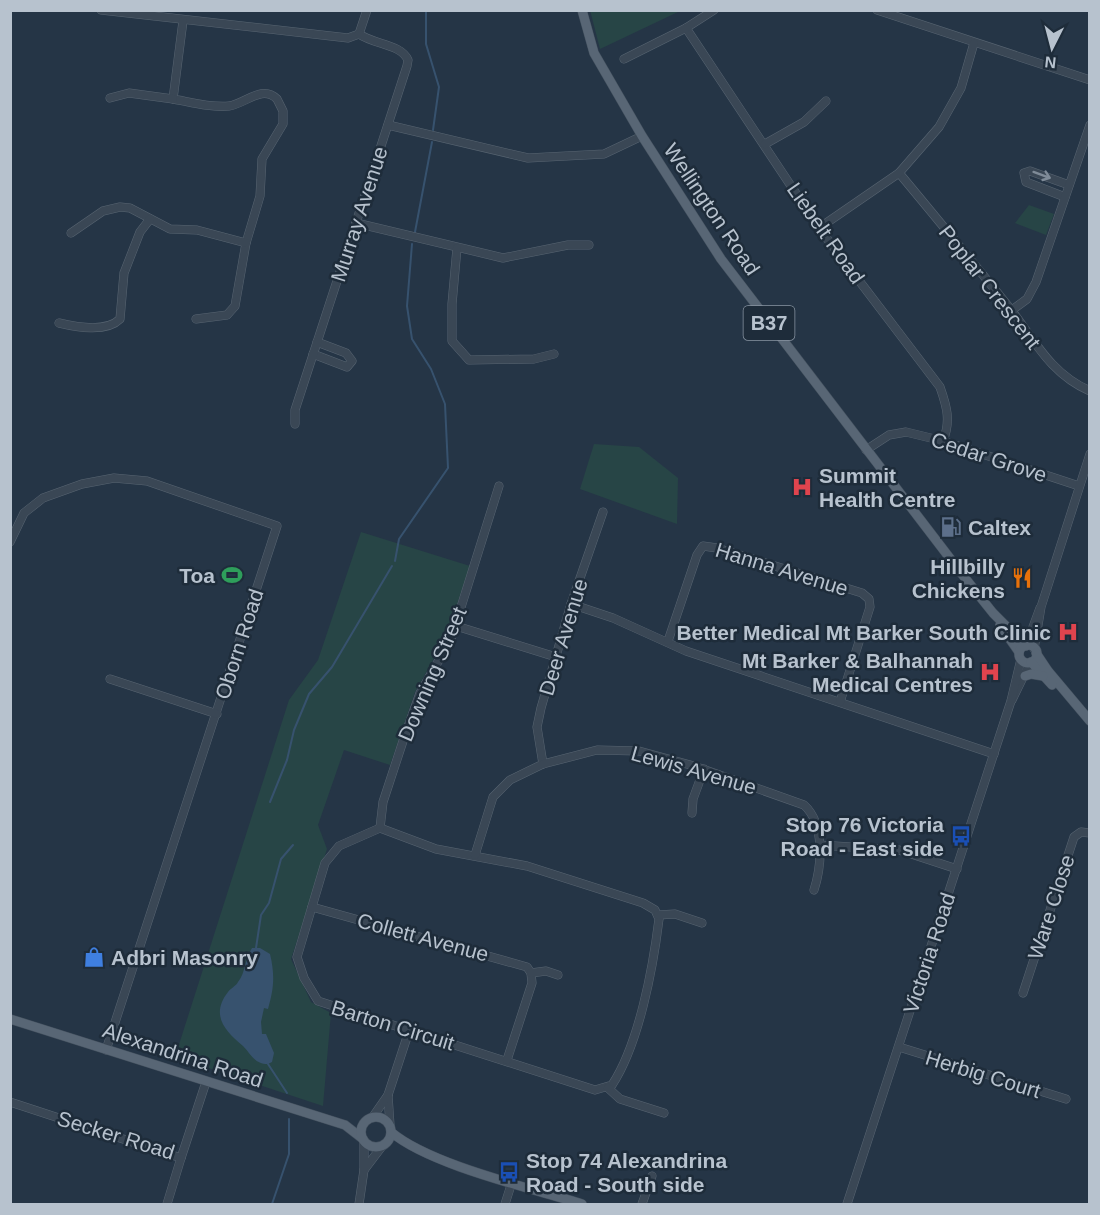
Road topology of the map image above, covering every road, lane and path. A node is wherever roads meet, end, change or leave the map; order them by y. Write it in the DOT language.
graph roads {
  1 [pos="101,10"];
  2 [pos="367,10"];
  3 [pos="582,10"];
  4 [pos="714,10"];
  5 [pos="877,10"];
  6 [pos="183,21"];
  7 [pos="686,28"];
  8 [pos="359,34"];
  9 [pos="974,44"];
  10 [pos="624,59"];
  11 [pos="1089,80"];
  12 [pos="110,98"];
  13 [pos="172,99"];
  14 [pos="826,101"];
  15 [pos="388,125"];
  16 [pos="1089,125"];
  17 [pos="642,136"];
  18 [pos="765,144"];
  19 [pos="899,173"];
  20 [pos="1069,185"];
  21 [pos="1065,197"];
  22 [pos="150,219"];
  23 [pos="356,223"];
  24 [pos="819,228"];
  25 [pos="71,232"];
  26 [pos="246,243"];
  27 [pos="588,245"];
  28 [pos="457,248"];
  29 [pos="1012,310"];
  30 [pos="196,319"];
  31 [pos="59,323"];
  32 [pos="317,342"];
  33 [pos="313,354"];
  34 [pos="554,354"];
  35 [pos="1089,391"];
  36 [pos="295,424"];
  37 [pos="943,441"];
  38 [pos="866,450"];
  39 [pos="1089,454"];
  40 [pos="499,486"];
  41 [pos="1079,486"];
  42 [pos="603,512"];
  43 [pos="10,542"];
  44 [pos="571,604"];
  45 [pos="1041,607"];
  46 [pos="993,613"];
  47 [pos="456,626"];
  48 [pos="1015,633"];
  49 [pos="1029,633"];
  50 [pos="668,641"];
  51 [pos="1028,654"];
  52 [pos="556,657"];
  53 [pos="1025,676"];
  54 [pos="1043,676"];
  55 [pos="110,679"];
  56 [pos="1011,701"];
  57 [pos="840,702"];
  58 [pos="1077,707"];
  59 [pos="217,714"];
  60 [pos="1089,721"];
  61 [pos="994,754"];
  62 [pos="543,764"];
  63 [pos="704,769"];
  64 [pos="692,813"];
  65 [pos="380,828"];
  66 [pos="1089,833"];
  67 [pos="819,844"];
  68 [pos="475,855"];
  69 [pos="957,869"];
  70 [pos="814,890"];
  71 [pos="312,907"];
  72 [pos="658,915"];
  73 [pos="702,923"];
  74 [pos="531,973"];
  75 [pos="558,975"];
  76 [pos="1023,993"];
  77 [pos="10,1019"];
  78 [pos="409,1031"];
  79 [pos="899,1047"];
  80 [pos="106,1050"];
  81 [pos="507,1060"];
  82 [pos="206,1082"];
  83 [pos="608,1088"];
  84 [pos="388,1095"];
  85 [pos="1066,1099"];
  86 [pos="10,1102"];
  87 [pos="664,1113"];
  88 [pos="370,1119"];
  89 [pos="345,1125"];
  90 [pos="390,1128"];
  91 [pos="364,1139"];
  92 [pos="384,1144"];
  93 [pos="415,1148"];
  94 [pos="181,1158"];
  95 [pos="364,1170"];
  96 [pos="651,1176"];
  97 [pos="512,1182"];
  98 [pos="167,1204"];
  99 [pos="359,1204"];
  100 [pos="505,1204"];
  101 [pos="582,1204"];
  102 [pos="642,1204"];
  103 [pos="847,1204"];
  1 -- 6 [label="street"];
  2 -- 8 [label="street"];
  3 -- 17 [label="main road, Wellington Road / B37"];
  4 -- 7 [label="street"];
  5 -- 9 [label="street"];
  6 -- 8 [label="street"];
  6 -- 13 [label="street"];
  7 -- 10 [label="street"];
  7 -- 18 [label="street, Liebelt Road"];
  8 -- 15 [label="street, Murray Avenue"];
  9 -- 11 [label="street"];
  9 -- 19 [label="street"];
  12 -- 13 [label="street"];
  13 -- 26 [label="street"];
  14 -- 18 [label="street"];
  15 -- 17 [label="street"];
  15 -- 23 [label="street, Murray Avenue"];
  16 -- 20 [label="street"];
  17 -- 38 [label="main road, Wellington Road / B37"];
  18 -- 24 [label="street, Liebelt Road"];
  19 -- 24 [label="street"];
  19 -- 29 [label="street, Poplar Crescent"];
  20 -- 21 [label="street"];
  21 -- 20 [label="street, one-way"];
  21 -- 29 [label="street"];
  22 -- 25 [label="street"];
  22 -- 26 [label="street"];
  22 -- 31 [label="street"];
  23 -- 28 [label="street"];
  23 -- 32 [label="street, Murray Avenue"];
  24 -- 37 [label="street, Liebelt Road"];
  26 -- 30 [label="street"];
  27 -- 28 [label="street"];
  28 -- 34 [label="street"];
  29 -- 35 [label="street, Poplar Crescent"];
  32 -- 33 [label="street, Murray Avenue"];
  32 -- 33 [label="street"];
  33 -- 36 [label="street, Murray Avenue"];
  37 -- 38 [label="street, Cedar Grove"];
  37 -- 41 [label="street, Cedar Grove"];
  38 -- 46 [label="main road, Wellington Road / B37"];
  39 -- 41 [label="street, Victoria Road"];
  40 -- 47 [label="street, Downing Street"];
  41 -- 45 [label="street, Victoria Road"];
  42 -- 44 [label="street, Deer Avenue"];
  43 -- 59 [label="street, Oborn Road"];
  44 -- 50 [label="street"];
  44 -- 52 [label="street, Deer Avenue"];
  45 -- 49 [label="street, Victoria Road"];
  45 -- 51 [label="street, Victoria Road"];
  46 -- 48 [label="main road, Wellington Road / B37"];
  46 -- 51 [label="main road, Wellington Road / B37"];
  47 -- 52 [label="street"];
  47 -- 65 [label="street, Downing Street"];
  48 -- 49 [label="main road"];
  48 -- 51 [label="main road, Wellington Road / B37"];
  49 -- 51 [label="street, Victoria Road"];
  50 -- 57 [label="street"];
  50 -- 57 [label="street, Hanna Avenue"];
  51 -- 53 [label="street, Victoria Road"];
  51 -- 54 [label="main road, Wellington Road / B37"];
  51 -- 56 [label="street, Victoria Road"];
  51 -- 58 [label="main road, Wellington Road / B37"];
  52 -- 62 [label="street, Deer Avenue"];
  53 -- 54 [label="main road"];
  53 -- 56 [label="street, Victoria Road"];
  54 -- 58 [label="main road, Wellington Road / B37"];
  55 -- 59 [label="street"];
  56 -- 61 [label="street, Victoria Road"];
  57 -- 61 [label="street"];
  58 -- 60 [label="main road, Wellington Road / B37"];
  59 -- 80 [label="street, Oborn Road"];
  61 -- 69 [label="street, Victoria Road"];
  62 -- 63 [label="street, Lewis Avenue"];
  62 -- 68 [label="street, Lewis Avenue"];
  63 -- 64 [label="street"];
  63 -- 67 [label="street, Lewis Avenue"];
  65 -- 68 [label="street"];
  65 -- 71 [label="street, Barton Circuit"];
  66 -- 76 [label="street, Ware Close"];
  67 -- 69 [label="street"];
  67 -- 70 [label="street, Lewis Avenue"];
  68 -- 72 [label="street"];
  69 -- 79 [label="street, Victoria Road"];
  71 -- 74 [label="street, Collett Avenue"];
  71 -- 78 [label="street, Barton Circuit"];
  72 -- 73 [label="street"];
  72 -- 83 [label="street"];
  74 -- 75 [label="street, Collett Avenue"];
  74 -- 81 [label="street"];
  77 -- 80 [label="main road, Alexandrina Road"];
  78 -- 81 [label="street, Barton Circuit"];
  78 -- 84 [label="street"];
  79 -- 85 [label="street, Herbig Court"];
  79 -- 103 [label="street, Victoria Road"];
  80 -- 82 [label="main road, Alexandrina Road"];
  81 -- 83 [label="street, Barton Circuit"];
  82 -- 89 [label="main road, Alexandrina Road"];
  82 -- 94 [label="street, Secker Road"];
  83 -- 87 [label="street"];
  84 -- 88 [label="street"];
  84 -- 90 [label="street"];
  86 -- 94 [label="street, Secker Road"];
  88 -- 89 [label="main road, Alexandrina Road"];
  88 -- 90 [label="main road"];
  88 -- 91 [label="main road"];
  89 -- 91 [label="main road, Alexandrina Road"];
  90 -- 92 [label="main road"];
  90 -- 93 [label="main road"];
  91 -- 92 [label="main road"];
  91 -- 95 [label="street"];
  92 -- 93 [label="main road"];
  92 -- 95 [label="street"];
  93 -- 97 [label="main road"];
  94 -- 98 [label="street"];
  95 -- 99 [label="street"];
  96 -- 102 [label="street"];
  97 -- 100 [label="street"];
  97 -- 101 [label="main road"];
}
